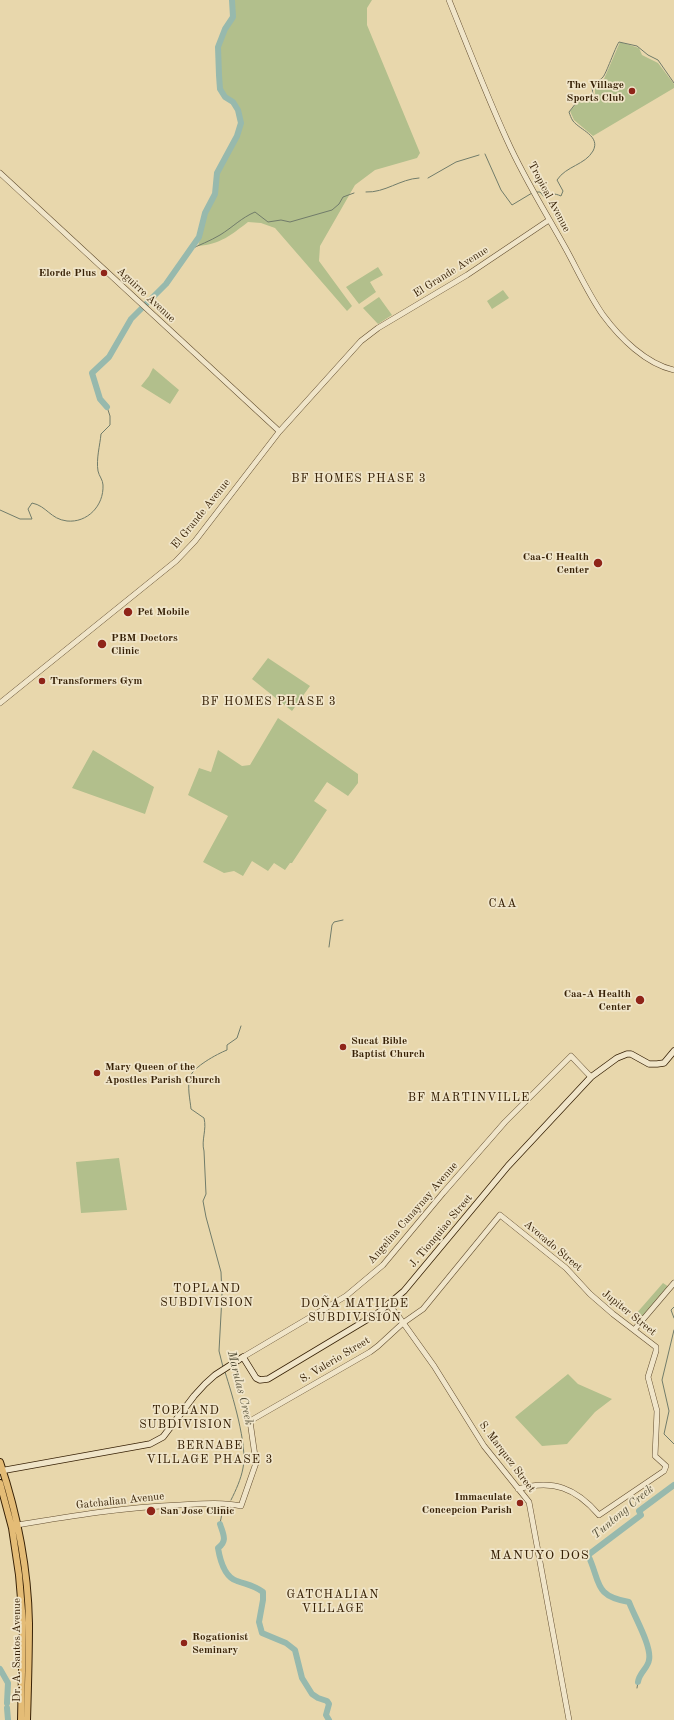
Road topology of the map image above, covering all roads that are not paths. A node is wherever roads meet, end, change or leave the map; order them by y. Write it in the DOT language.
graph roads {
  1 [pos="449,0"];
  2 [pos="0,173"];
  3 [pos="549,220"];
  4 [pos="674,370"];
  5 [pos="280,432"];
  6 [pos="0,703"];
  7 [pos="674,1051"];
  8 [pos="591,1077"];
  9 [pos="500,1215"];
  10 [pos="674,1283"];
  11 [pos="590,1294"];
  12 [pos="388,1305"];
  13 [pos="401,1320"];
  14 [pos="634,1330"];
  15 [pos="243,1357"];
  16 [pos="0,1462"];
  17 [pos="1,1471"];
  18 [pos="0,1483"];
  19 [pos="518,1489"];
  20 [pos="241,1506"];
  21 [pos="17,1525"];
  22 [pos="25,1614"];
  23 [pos="21,1720"];
  24 [pos="27,1720"];
  25 [pos="569,1720"];
  1 -- 3 [label="street, Tropical Avenue"];
  2 -- 5 [label="street, Aguirre Avenue"];
  3 -- 4 [label="street, Tropical Avenue"];
  3 -- 5 [label="street, El Grande Avenue"];
  5 -- 6 [label="street, El Grande Avenue"];
  7 -- 8 [label="main road, J. Tionquiao Street"];
  8 -- 12 [label="main road, J. Tionquiao Street"];
  8 -- 15 [label="street, Angelina Canaynay Avenue"];
  9 -- 11 [label="street, Avocado Street"];
  9 -- 13 [label="street, S. Valerio Street"];
  10 -- 14 [label="street"];
  11 -- 14 [label="street, Jupiter Street"];
  12 -- 13 [label="street, S. Marquez Street"];
  12 -- 15 [label="main road, J. Tionquiao Street"];
  13 -- 19 [label="street, S. Marquez Street"];
  13 -- 20 [label="street, S. Valerio Street"];
  14 -- 19 [label="street, Jupiter Street"];
  15 -- 17 [label="main road, Angelina Canaynay Avenue"];
  16 -- 17 [label="main road, Dr. A. Santos Avenue"];
  17 -- 21 [label="main road, Dr. A. Santos Avenue"];
  18 -- 22 [label="main road, Dr. A. Santos Avenue"];
  19 -- 25 [label="street, S. Marquez Street"];
  20 -- 21 [label="street, Gatchalian Avenue"];
  21 -- 22 [label="main road, Dr. A. Santos Avenue"];
  22 -- 23 [label="main road, Dr. A. Santos Avenue"];
  22 -- 24 [label="main road, Dr. A. Santos Avenue"];
}
